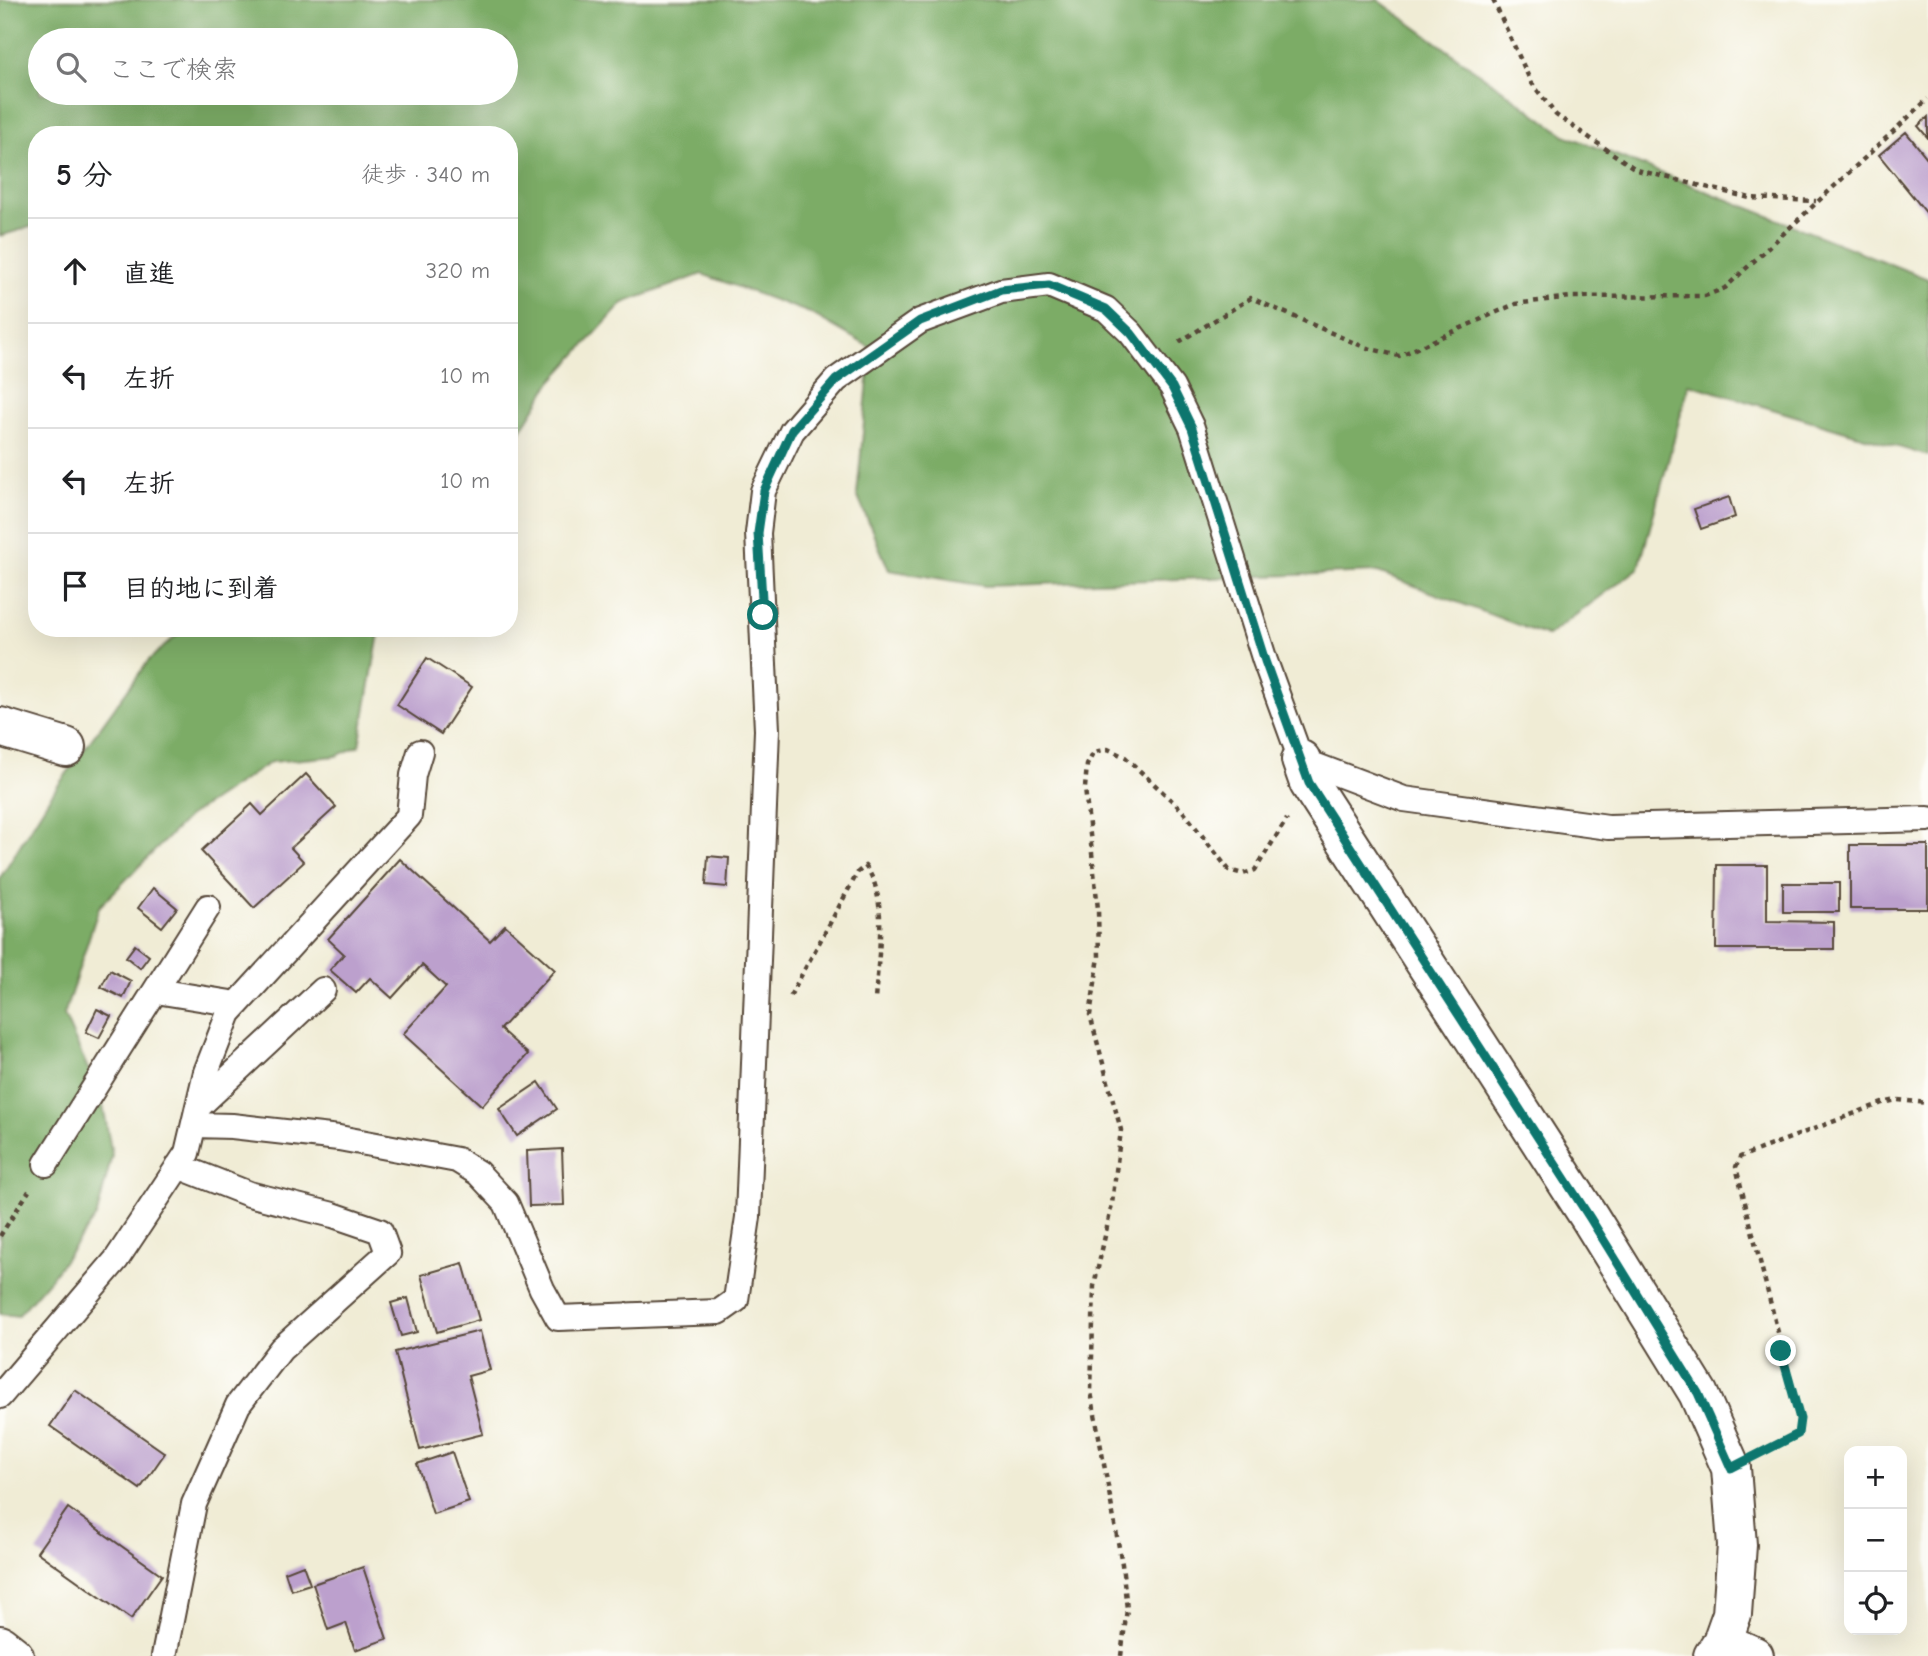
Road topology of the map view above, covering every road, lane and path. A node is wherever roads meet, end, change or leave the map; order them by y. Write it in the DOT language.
graph roads {
  1 [pos="1493,0"];
  2 [pos="1928,99"];
  3 [pos="1817,201"];
  4 [pos="1151,358"];
  5 [pos="0,727"];
  6 [pos="66,747"];
  7 [pos="420,752"];
  8 [pos="1305,771"];
  9 [pos="1928,818"];
  10 [pos="208,907"];
  11 [pos="323,990"];
  12 [pos="156,991"];
  13 [pos="875,1001"];
  14 [pos="237,1004"];
  15 [pos="755,1027"];
  16 [pos="1928,1102"];
  17 [pos="196,1116"];
  18 [pos="46,1164"];
  19 [pos="178,1166"];
  20 [pos="0,1237"];
  21 [pos="0,1396"];
  22 [pos="1731,1468"];
  23 [pos="0,1645"];
  24 [pos="1730,1651"];
  25 [pos="14,1656"];
  26 [pos="164,1656"];
  27 [pos="1122,1656"];
  1 -- 3 [label="path"];
  2 -- 3 [label="path"];
  3 -- 4 [label="path"];
  4 -- 8 [label="lane"];
  4 -- 15 [label="lane"];
  5 -- 6 [label="street"];
  7 -- 14 [label="lane"];
  8 -- 9 [label="lane"];
  8 -- 22 [label="street"];
  8 -- 27 [label="path"];
  10 -- 12 [label="lane"];
  11 -- 17 [label="lane"];
  12 -- 14 [label="lane"];
  12 -- 18 [label="lane"];
  13 -- 15 [label="path"];
  14 -- 17 [label="lane"];
  15 -- 17 [label="lane"];
  16 -- 22 [label="path"];
  17 -- 19 [label="lane"];
  18 -- 20 [label="path"];
  19 -- 21 [label="lane"];
  19 -- 26 [label="lane"];
  22 -- 24 [label="street"];
  23 -- 25 [label="street"];
}
